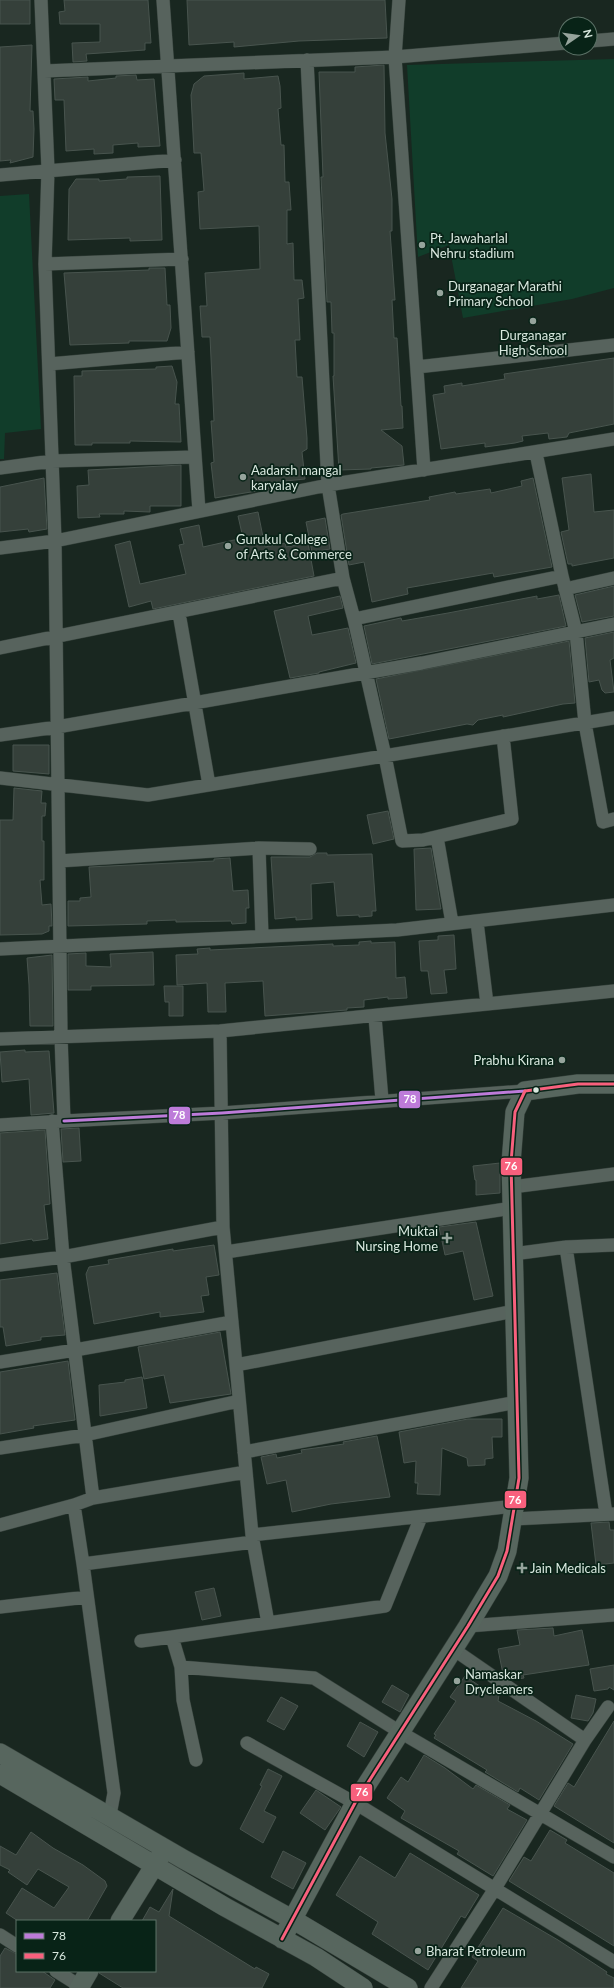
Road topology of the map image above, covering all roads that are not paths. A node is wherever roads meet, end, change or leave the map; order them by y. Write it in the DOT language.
graph roads {
  1 [pos="41,0"];
  2 [pos="163,0"];
  3 [pos="399,0"];
  4 [pos="614,39"];
  5 [pos="598,40"];
  6 [pos="558,44"];
  7 [pos="395,57"];
  8 [pos="307,60"];
  9 [pos="168,65"];
  10 [pos="44,71"];
  11 [pos="175,160"];
  12 [pos="48,170"];
  13 [pos="0,175"];
  14 [pos="182,259"];
  15 [pos="45,264"];
  16 [pos="614,345"];
  17 [pos="188,352"];
  18 [pos="49,364"];
  19 [pos="417,366"];
  20 [pos="614,440"];
  21 [pos="536,453"];
  22 [pos="194,457"];
  23 [pos="52,460"];
  24 [pos="0,468"];
  25 [pos="424,470"];
  26 [pos="328,485"];
  27 [pos="199,511"];
  28 [pos="54,541"];
  29 [pos="0,548"];
  30 [pos="343,578"];
  31 [pos="614,578"];
  32 [pos="564,583"];
  33 [pos="179,613"];
  34 [pos="354,619"];
  35 [pos="614,624"];
  36 [pos="576,632"];
  37 [pos="56,637"];
  38 [pos="0,648"];
  39 [pos="365,673"];
  40 [pos="195,703"];
  41 [pos="614,718"];
  42 [pos="585,722"];
  43 [pos="57,727"];
  44 [pos="0,735"];
  45 [pos="502,736"];
  46 [pos="385,756"];
  47 [pos="0,778"];
  48 [pos="209,785"];
  49 [pos="58,786"];
  50 [pos="614,819"];
  51 [pos="438,837"];
  52 [pos="259,848"];
  53 [pos="310,849"];
  54 [pos="59,861"];
  55 [pos="614,905"];
  56 [pos="477,922"];
  57 [pos="452,923"];
  58 [pos="262,936"];
  59 [pos="60,946"];
  60 [pos="0,949"];
  61 [pos="614,991"];
  62 [pos="487,1004"];
  63 [pos="375,1017"];
  64 [pos="220,1031"];
  65 [pos="61,1036"];
  66 [pos="0,1039"];
  67 [pos="614,1084"];
  68 [pos="525,1091"];
  69 [pos="382,1100"];
  70 [pos="222,1113"];
  71 [pos="58,1121"];
  72 [pos="0,1124"];
  73 [pos="614,1174"];
  74 [pos="512,1187"];
  75 [pos="512,1208"];
  76 [pos="223,1226"];
  77 [pos="614,1245"];
  78 [pos="566,1247"];
  79 [pos="226,1252"];
  80 [pos="513,1254"];
  81 [pos="63,1257"];
  82 [pos="0,1265"];
  83 [pos="515,1311"];
  84 [pos="232,1322"];
  85 [pos="75,1350"];
  86 [pos="0,1362"];
  87 [pos="236,1365"];
  88 [pos="240,1402"];
  89 [pos="517,1402"];
  90 [pos="86,1435"];
  91 [pos="0,1448"];
  92 [pos="244,1452"];
  93 [pos="246,1472"];
  94 [pos="94,1498"];
  95 [pos="74,1505"];
  96 [pos="514,1513"];
  97 [pos="610,1514"];
  98 [pos="421,1517"];
  99 [pos="0,1525"];
  100 [pos="252,1538"];
  101 [pos="83,1564"];
  102 [pos="88,1597"];
  103 [pos="0,1607"];
  104 [pos="614,1614"];
  105 [pos="268,1623"];
  106 [pos="468,1626"];
  107 [pos="172,1637"];
  108 [pos="141,1641"];
  109 [pos="453,1649"];
  110 [pos="181,1667"];
  111 [pos="608,1707"];
  112 [pos="400,1732"];
  113 [pos="585,1740"];
  114 [pos="247,1743"];
  115 [pos="0,1753"];
  116 [pos="196,1760"];
  117 [pos="0,1774"];
  118 [pos="355,1803"];
  119 [pos="540,1814"];
  120 [pos="110,1815"];
  121 [pos="165,1848"];
  122 [pos="613,1855"];
  123 [pos="154,1865"];
  124 [pos="494,1890"];
  125 [pos="292,1919"];
  126 [pos="121,1920"];
  127 [pos="0,1935"];
  128 [pos="282,1939"];
  129 [pos="16,1945"];
  130 [pos="614,1962"];
  131 [pos="58,1972"];
  132 [pos="83,1983"];
  133 [pos="363,1988"];
  134 [pos="408,1988"];
  135 [pos="431,1988"];
  1 -- 10 [label="street"];
  2 -- 9 [label="street"];
  3 -- 7 [label="street"];
  4 -- 5 [label="street"];
  6 -- 7 [label="street"];
  7 -- 8 [label="street"];
  7 -- 19 [label="street"];
  8 -- 9 [label="street"];
  8 -- 26 [label="street"];
  9 -- 10 [label="street"];
  9 -- 11 [label="street"];
  10 -- 12 [label="street"];
  11 -- 12 [label="street"];
  11 -- 14 [label="street"];
  12 -- 13 [label="street"];
  12 -- 15 [label="street"];
  14 -- 15 [label="street"];
  14 -- 17 [label="street"];
  15 -- 18 [label="street"];
  16 -- 19 [label="street"];
  17 -- 18 [label="street"];
  17 -- 22 [label="street"];
  18 -- 23 [label="street"];
  19 -- 25 [label="street"];
  20 -- 21 [label="street"];
  21 -- 25 [label="street"];
  21 -- 32 [label="street"];
  22 -- 23 [label="street"];
  22 -- 27 [label="street"];
  23 -- 24 [label="street"];
  23 -- 28 [label="street"];
  25 -- 26 [label="street"];
  26 -- 27 [label="street"];
  26 -- 30 [label="street"];
  27 -- 28 [label="street"];
  28 -- 29 [label="street"];
  28 -- 37 [label="street"];
  30 -- 33 [label="street"];
  30 -- 34 [label="street"];
  31 -- 32 [label="street"];
  32 -- 34 [label="street"];
  32 -- 36 [label="street"];
  33 -- 37 [label="street"];
  33 -- 40 [label="street"];
  34 -- 39 [label="street"];
  35 -- 36 [label="street"];
  36 -- 39 [label="street"];
  36 -- 42 [label="street"];
  37 -- 38 [label="street"];
  37 -- 43 [label="street"];
  39 -- 40 [label="street"];
  39 -- 46 [label="street"];
  40 -- 43 [label="street"];
  40 -- 48 [label="street"];
  41 -- 42 [label="street"];
  42 -- 45 [label="street"];
  42 -- 50 [label="street"];
  43 -- 44 [label="street"];
  43 -- 49 [label="street"];
  45 -- 46 [label="street"];
  45 -- 51 [label="street"];
  46 -- 48 [label="street"];
  46 -- 51 [label="street"];
  47 -- 49 [label="street"];
  48 -- 49 [label="street"];
  49 -- 54 [label="street"];
  51 -- 57 [label="street"];
  52 -- 53 [label="street"];
  52 -- 54 [label="street"];
  52 -- 58 [label="street"];
  54 -- 59 [label="street"];
  55 -- 56 [label="street"];
  56 -- 57 [label="street"];
  56 -- 62 [label="street"];
  57 -- 58 [label="street"];
  58 -- 59 [label="street"];
  59 -- 60 [label="street"];
  59 -- 65 [label="street"];
  61 -- 62 [label="street"];
  62 -- 63 [label="street"];
  63 -- 64 [label="street"];
  63 -- 69 [label="street"];
  64 -- 65 [label="street"];
  64 -- 70 [label="street"];
  65 -- 66 [label="street"];
  65 -- 71 [label="street"];
  67 -- 68 [label="main road"];
  68 -- 69 [label="street"];
  68 -- 74 [label="main road"];
  69 -- 70 [label="street"];
  70 -- 71 [label="street"];
  70 -- 76 [label="street"];
  71 -- 72 [label="street"];
  71 -- 81 [label="street"];
  73 -- 74 [label="street"];
  74 -- 75 [label="main road"];
  75 -- 79 [label="street"];
  75 -- 80 [label="main road"];
  76 -- 79 [label="street"];
  76 -- 81 [label="street"];
  77 -- 78 [label="street"];
  78 -- 80 [label="street"];
  78 -- 97 [label="street"];
  79 -- 84 [label="street"];
  80 -- 83 [label="main road"];
  81 -- 82 [label="street"];
  81 -- 85 [label="street"];
  83 -- 87 [label="street"];
  83 -- 89 [label="main road"];
  84 -- 85 [label="street"];
  84 -- 87 [label="street"];
  85 -- 86 [label="street"];
  85 -- 90 [label="street"];
  87 -- 88 [label="street"];
  88 -- 90 [label="street"];
  88 -- 92 [label="street"];
  89 -- 92 [label="street"];
  89 -- 96 [label="main road"];
  90 -- 91 [label="street"];
  90 -- 94 [label="street"];
  92 -- 93 [label="street"];
  93 -- 94 [label="street"];
  93 -- 100 [label="street"];
  94 -- 95 [label="street"];
  95 -- 99 [label="street"];
  95 -- 101 [label="street"];
  96 -- 97 [label="street"];
  96 -- 98 [label="street"];
  96 -- 106 [label="main road"];
  98 -- 100 [label="street"];
  98 -- 105 [label="street"];
  100 -- 101 [label="street"];
  100 -- 105 [label="street"];
  101 -- 102 [label="street"];
  102 -- 103 [label="street"];
  102 -- 120 [label="street"];
  104 -- 106 [label="street"];
  105 -- 107 [label="street"];
  106 -- 109 [label="main road"];
  107 -- 108 [label="street"];
  107 -- 110 [label="street"];
  109 -- 112 [label="main road"];
  109 -- 113 [label="street"];
  110 -- 112 [label="street"];
  110 -- 116 [label="street"];
  111 -- 113 [label="street"];
  112 -- 118 [label="main road"];
  112 -- 119 [label="street"];
  113 -- 119 [label="street"];
  114 -- 118 [label="street"];
  115 -- 120 [label="main road"];
  117 -- 123 [label="main road"];
  118 -- 124 [label="street"];
  118 -- 125 [label="main road"];
  119 -- 122 [label="street"];
  119 -- 124 [label="street"];
  120 -- 121 [label="main road"];
  121 -- 123 [label="main road"];
  121 -- 125 [label="main road"];
  123 -- 126 [label="main road"];
  123 -- 128 [label="main road"];
  124 -- 130 [label="street"];
  124 -- 135 [label="street"];
  125 -- 128 [label="main road"];
  125 -- 134 [label="main road"];
  127 -- 129 [label="street"];
  128 -- 133 [label="main road"];
  131 -- 132 [label="street"];
}
